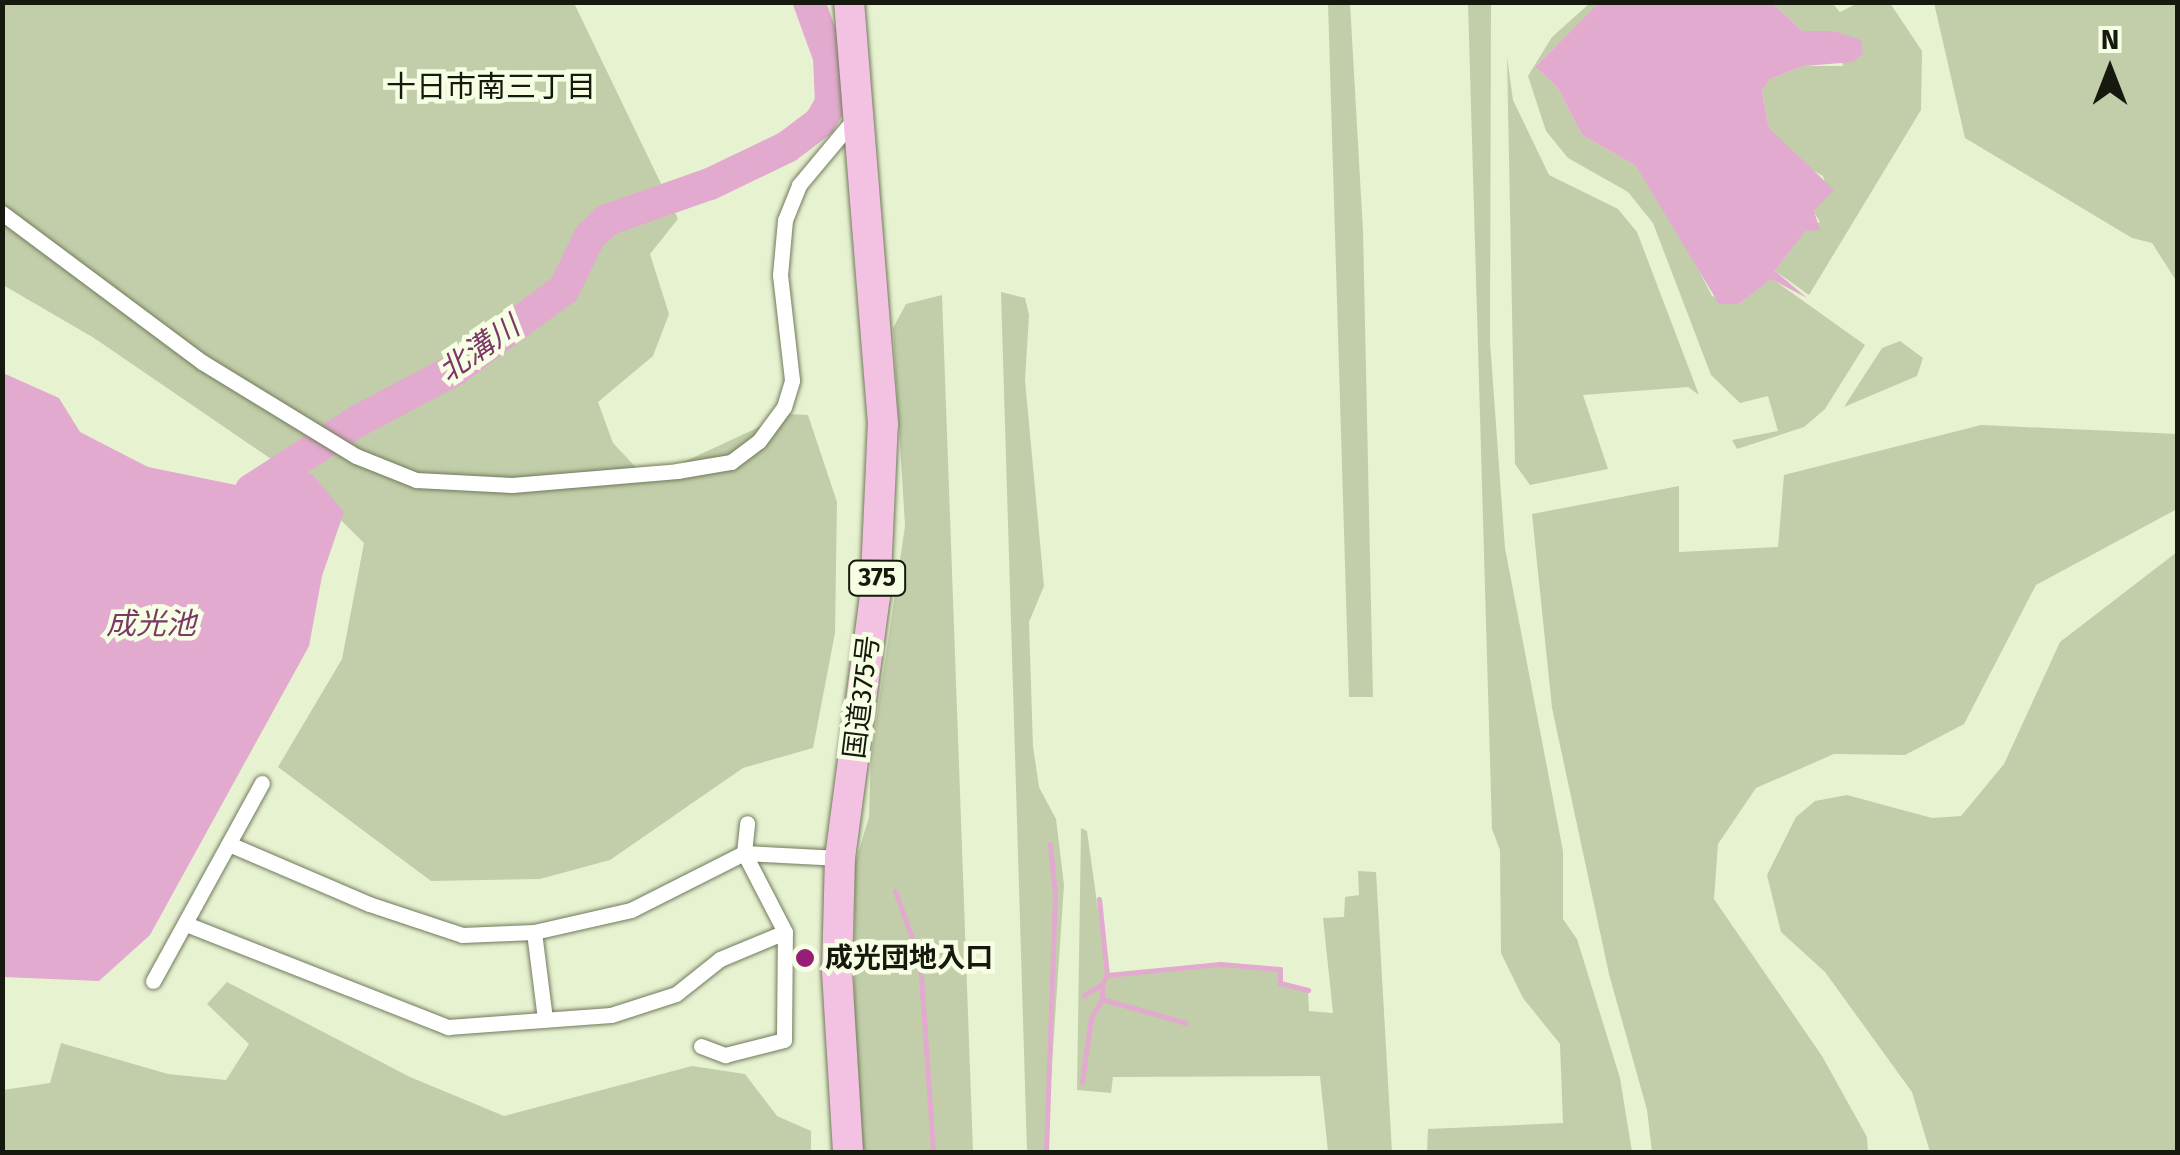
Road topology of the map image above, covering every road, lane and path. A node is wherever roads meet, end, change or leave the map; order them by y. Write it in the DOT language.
graph roads {
  1 [pos="849,2"];
  2 [pos="855,118"];
  3 [pos="2,213"];
  4 [pos="262,783"];
  5 [pos="747,823"];
  6 [pos="229,844"];
  7 [pos="744,853"];
  8 [pos="840,858"];
  9 [pos="186,924"];
  10 [pos="534,932"];
  11 [pos="786,932"];
  12 [pos="152,981"];
  13 [pos="545,1019"];
  14 [pos="701,1046"];
  15 [pos="848,1152"];
  1 -- 2 [label="highway, 国道375号 / 375"];
  2 -- 3 [label="street"];
  2 -- 8 [label="highway, 国道375号 / 375"];
  4 -- 6 [label="street"];
  5 -- 7 [label="street"];
  6 -- 9 [label="street"];
  6 -- 10 [label="street"];
  7 -- 8 [label="street"];
  7 -- 10 [label="street"];
  7 -- 11 [label="street"];
  8 -- 15 [label="highway, 国道375号 / 375"];
  9 -- 12 [label="street"];
  9 -- 13 [label="street"];
  10 -- 13 [label="street"];
  11 -- 13 [label="street"];
  11 -- 14 [label="street"];
}
